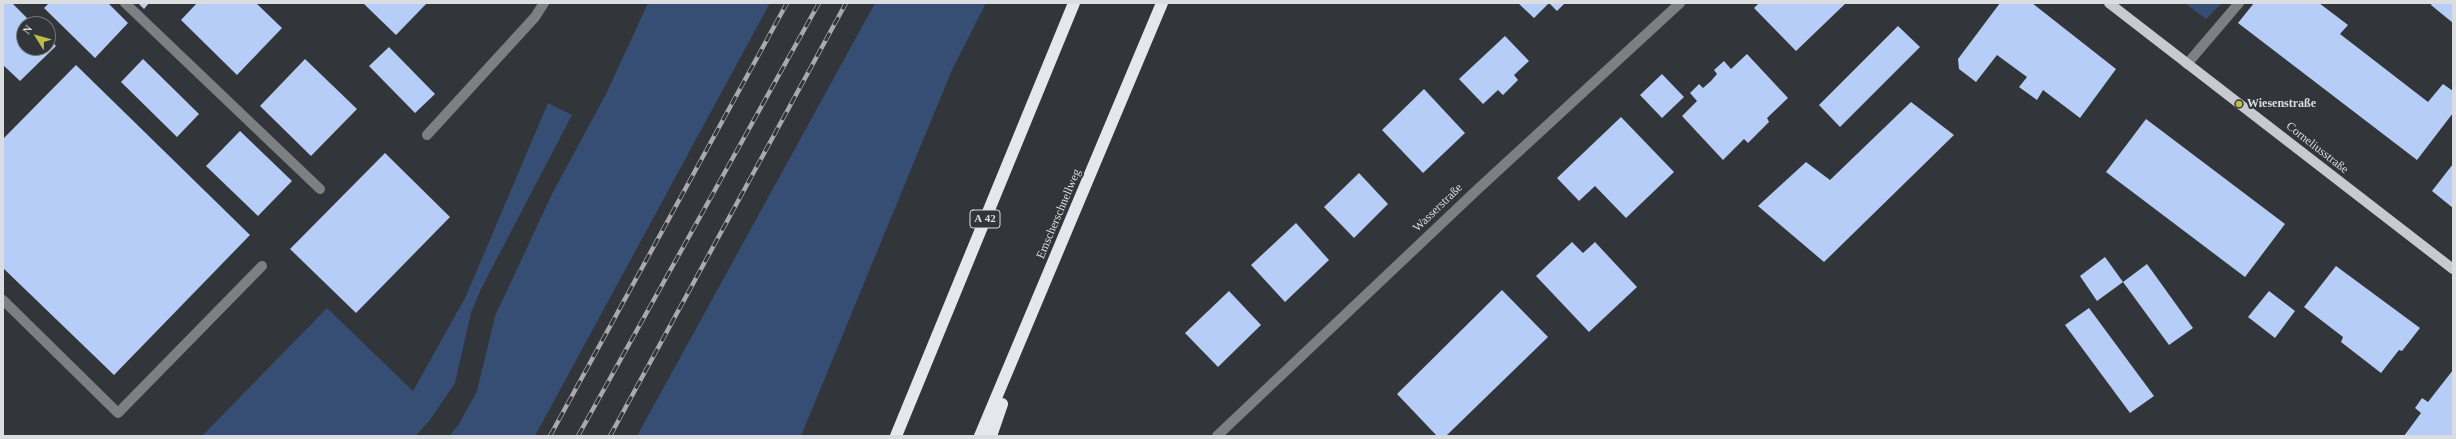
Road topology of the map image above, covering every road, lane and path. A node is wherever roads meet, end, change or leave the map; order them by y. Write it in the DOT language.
graph roads {
  1 [pos="125,3"];
  2 [pos="544,3"];
  3 [pos="1074,3"];
  4 [pos="1162,3"];
  5 [pos="1680,3"];
  6 [pos="2108,3"];
  7 [pos="2239,3"];
  8 [pos="2187,64"];
  9 [pos="427,135"];
  10 [pos="320,189"];
  11 [pos="262,266"];
  12 [pos="2453,269"];
  13 [pos="3,300"];
  14 [pos="1033,314"];
  15 [pos="896,436"];
  16 [pos="980,436"];
  17 [pos="991,436"];
  18 [pos="1217,436"];
  1 -- 10 [label="street"];
  2 -- 9 [label="street"];
  3 -- 15 [label="highway, A 42"];
  4 -- 14 [label="highway, Emscherschnellweg"];
  5 -- 18 [label="street, Wasserstraße"];
  6 -- 8 [label="main road, Corneliusstraße"];
  7 -- 8 [label="street"];
  8 -- 12 [label="main road, Corneliusstraße"];
  11 -- 13 [label="street"];
  14 -- 16 [label="highway, Emscherschnellweg"];
  14 -- 17 [label="highway"];
}
